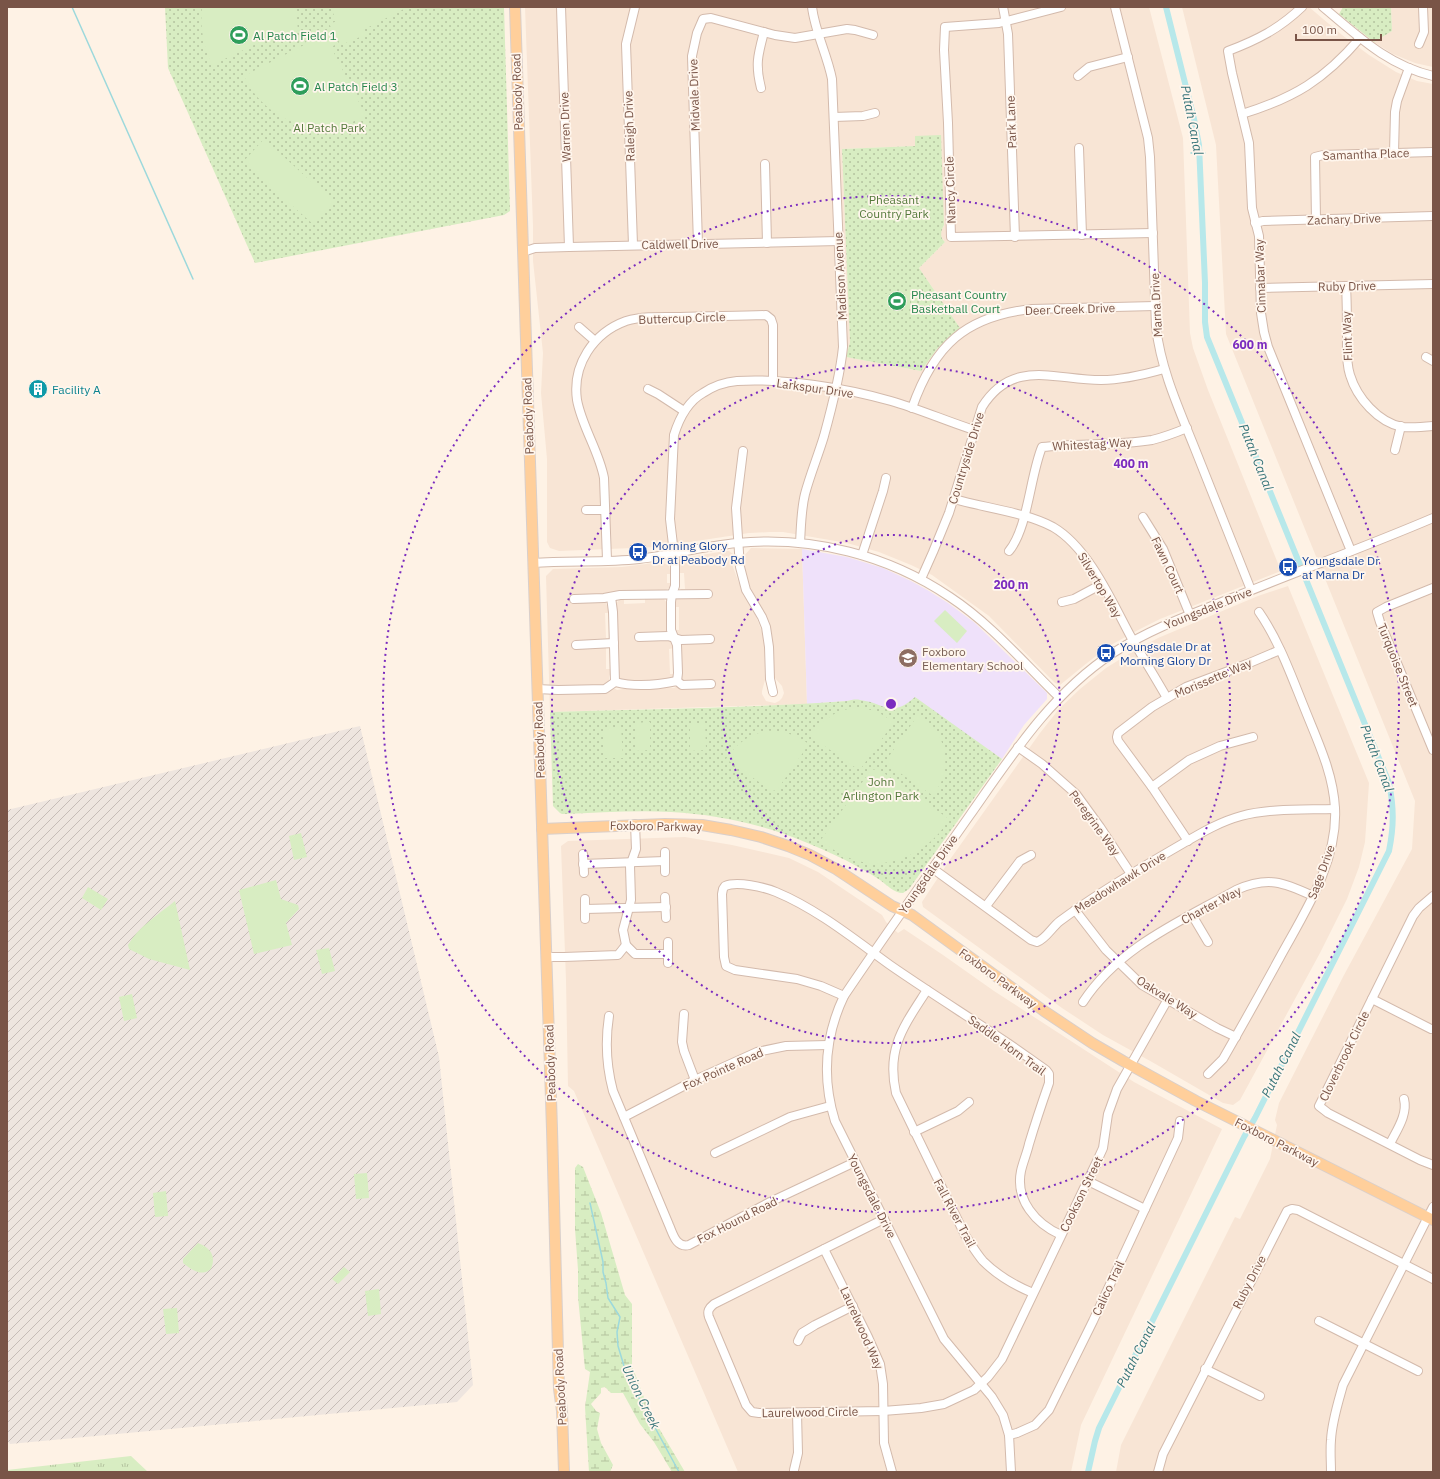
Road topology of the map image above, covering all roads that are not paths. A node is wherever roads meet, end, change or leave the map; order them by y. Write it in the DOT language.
graph roads {
  1 [pos="515,7"];
  2 [pos="561,7"];
  3 [pos="636,7"];
  4 [pos="812,7"];
  5 [pos="1003,7"];
  6 [pos="1061,7"];
  7 [pos="1115,7"];
  8 [pos="1302,7"];
  9 [pos="1323,7"];
  10 [pos="1423,7"];
  11 [pos="1006,21"];
  12 [pos="764,32"];
  13 [pos="818,34"];
  14 [pos="873,35"];
  15 [pos="1360,38"];
  16 [pos="1420,44"];
  17 [pos="1128,57"];
  18 [pos="1409,68"];
  19 [pos="1078,76"];
  20 [pos="1433,76"];
  21 [pos="761,88"];
  22 [pos="875,113"];
  23 [pos="1242,114"];
  24 [pos="834,117"];
  25 [pos="1079,148"];
  26 [pos="1433,152"];
  27 [pos="1394,153"];
  28 [pos="765,164"];
  29 [pos="1433,216"];
  30 [pos="1316,220"];
  31 [pos="1255,223"];
  32 [pos="1152,233"];
  33 [pos="1082,235"];
  34 [pos="1015,237"];
  35 [pos="839,241"];
  36 [pos="767,243"];
  37 [pos="698,244"];
  38 [pos="633,245"];
  39 [pos="569,247"];
  40 [pos="523,252"];
  41 [pos="1433,284"];
  42 [pos="1346,286"];
  43 [pos="1260,288"];
  44 [pos="1155,306"];
  45 [pos="579,327"];
  46 [pos="595,341"];
  47 [pos="1164,369"];
  48 [pos="773,381"];
  49 [pos="648,389"];
  50 [pos="836,389"];
  51 [pos="912,408"];
  52 [pos="684,412"];
  53 [pos="1401,426"];
  54 [pos="1433,426"];
  55 [pos="1187,428"];
  56 [pos="974,430"];
  57 [pos="1395,450"];
  58 [pos="743,452"];
  59 [pos="886,478"];
  60 [pos="954,499"];
  61 [pos="586,510"];
  62 [pos="605,510"];
  63 [pos="1024,516"];
  64 [pos="1143,517"];
  65 [pos="1433,518"];
  66 [pos="737,543"];
  67 [pos="800,543"];
  68 [pos="1009,551"];
  69 [pos="1351,551"];
  70 [pos="674,553"];
  71 [pos="862,555"];
  72 [pos="607,560"];
  73 [pos="533,563"];
  74 [pos="921,579"];
  75 [pos="1102,584"];
  76 [pos="1433,588"];
  77 [pos="1251,590"];
  78 [pos="672,594"];
  79 [pos="708,594"];
  80 [pos="611,598"];
  81 [pos="574,599"];
  82 [pos="1062,602"];
  83 [pos="1259,612"];
  84 [pos="1190,615"];
  85 [pos="639,637"];
  86 [pos="674,638"];
  87 [pos="710,639"];
  88 [pos="1133,641"];
  89 [pos="614,643"];
  90 [pos="576,645"];
  91 [pos="1280,650"];
  92 [pos="677,681"];
  93 [pos="615,682"];
  94 [pos="711,684"];
  95 [pos="538,689"];
  96 [pos="773,692"];
  97 [pos="1059,698"];
  98 [pos="1167,698"];
  99 [pos="1253,737"];
  100 [pos="1018,747"];
  101 [pos="1433,750"];
  102 [pos="1152,787"];
  103 [pos="1335,809"];
  104 [pos="635,824"];
  105 [pos="542,829"];
  106 [pos="1188,841"];
  107 [pos="665,852"];
  108 [pos="583,854"];
  109 [pos="1031,855"];
  110 [pos="665,861"];
  111 [pos="632,862"];
  112 [pos="583,864"];
  113 [pos="932,868"];
  114 [pos="665,872"];
  115 [pos="584,873"];
  116 [pos="1131,874"];
  117 [pos="1313,896"];
  118 [pos="1433,896"];
  119 [pos="665,897"];
  120 [pos="584,899"];
  121 [pos="986,906"];
  122 [pos="666,907"];
  123 [pos="629,908"];
  124 [pos="585,909"];
  125 [pos="903,910"];
  126 [pos="1074,910"];
  127 [pos="1192,915"];
  128 [pos="666,918"];
  129 [pos="585,919"];
  130 [pos="668,942"];
  131 [pos="1208,942"];
  132 [pos="626,945"];
  133 [pos="874,953"];
  134 [pos="668,954"];
  135 [pos="546,957"];
  136 [pos="1118,962"];
  137 [pos="668,963"];
  138 [pos="927,990"];
  139 [pos="844,996"];
  140 [pos="1168,999"];
  141 [pos="1372,999"];
  142 [pos="1083,1002"];
  143 [pos="684,1014"];
  144 [pos="609,1016"];
  145 [pos="1431,1029"];
  146 [pos="1236,1037"];
  147 [pos="828,1045"];
  148 [pos="1130,1065"];
  149 [pos="1208,1074"];
  150 [pos="696,1080"];
  151 [pos="1404,1100"];
  152 [pos="969,1102"];
  153 [pos="830,1106"];
  154 [pos="624,1117"];
  155 [pos="1180,1121"];
  156 [pos="914,1132"];
  157 [pos="1390,1144"];
  158 [pos="715,1153"];
  159 [pos="855,1162"];
  160 [pos="1433,1165"];
  161 [pos="1088,1181"];
  162 [pos="1433,1207"];
  163 [pos="1145,1209"];
  164 [pos="884,1219"];
  165 [pos="1430,1219"];
  166 [pos="1061,1235"];
  167 [pos="824,1249"];
  168 [pos="1404,1264"];
  169 [pos="1433,1279"];
  170 [pos="1033,1293"];
  171 [pos="853,1306"];
  172 [pos="1319,1321"];
  173 [pos="798,1340"];
  174 [pos="1364,1344"];
  175 [pos="1205,1369"];
  176 [pos="1418,1371"];
  177 [pos="981,1384"];
  178 [pos="1260,1396"];
  179 [pos="883,1411"];
  180 [pos="797,1413"];
  181 [pos="1009,1435"];
  182 [pos="794,1470"];
  183 [pos="564,1472"];
  184 [pos="892,1472"];
  185 [pos="1011,1472"];
  186 [pos="1158,1472"];
  187 [pos="1331,1472"];
  1 -- 40 [label="main road, Peabody Road"];
  2 -- 39 [label="street, Warren Drive"];
  3 -- 38 [label="street, Raleigh Drive"];
  4 -- 13 [label="street, Madison Avenue"];
  5 -- 11 [label="street, Park Lane"];
  6 -- 11 [label="street"];
  7 -- 17 [label="street, Marna Drive"];
  8 -- 23 [label="street, Cinnabar Way"];
  9 -- 15 [label="street"];
  10 -- 16 [label="street"];
  11 -- 34 [label="street, Park Lane"];
  11 -- 34 [label="street, Nancy Circle"];
  12 -- 13 [label="street, Midvale Drive"];
  12 -- 21 [label="street"];
  12 -- 37 [label="street, Midvale Drive"];
  13 -- 14 [label="street, Midvale Drive"];
  13 -- 24 [label="street, Madison Avenue"];
  15 -- 18 [label="street"];
  15 -- 23 [label="street"];
  17 -- 19 [label="street"];
  17 -- 32 [label="street, Marna Drive"];
  18 -- 20 [label="street"];
  18 -- 27 [label="street"];
  22 -- 24 [label="street"];
  23 -- 31 [label="street, Cinnabar Way"];
  24 -- 35 [label="street, Madison Avenue"];
  25 -- 33 [label="street"];
  26 -- 27 [label="street, Samantha Place"];
  27 -- 30 [label="street, Samantha Place"];
  28 -- 36 [label="street"];
  29 -- 30 [label="street, Zachary Drive"];
  30 -- 31 [label="street, Zachary Drive"];
  31 -- 43 [label="street, Cinnabar Way"];
  32 -- 33 [label="street, Nancy Circle"];
  32 -- 44 [label="street, Marna Drive"];
  33 -- 34 [label="street, Nancy Circle"];
  35 -- 36 [label="street, Caldwell Drive"];
  35 -- 50 [label="street, Madison Avenue"];
  36 -- 37 [label="street, Caldwell Drive"];
  37 -- 38 [label="street, Caldwell Drive"];
  38 -- 39 [label="street, Caldwell Drive"];
  39 -- 40 [label="street, Caldwell Drive"];
  40 -- 73 [label="main road, Peabody Road"];
  41 -- 42 [label="street, Ruby Drive"];
  42 -- 43 [label="street, Ruby Drive"];
  42 -- 53 [label="street, Flint Way"];
  43 -- 69 [label="street, Cinnabar Way"];
  44 -- 47 [label="street, Marna Drive"];
  44 -- 51 [label="street, Deer Creek Drive"];
  45 -- 46 [label="street"];
  46 -- 48 [label="street, Buttercup Circle"];
  46 -- 62 [label="street, Buttercup Circle"];
  47 -- 55 [label="street, Marna Drive"];
  47 -- 56 [label="street, Countryside Drive"];
  48 -- 50 [label="street, Larkspur Drive"];
  48 -- 52 [label="street, Larkspur Drive"];
  49 -- 52 [label="street"];
  50 -- 51 [label="street, Larkspur Drive"];
  50 -- 67 [label="street, Madison Avenue"];
  51 -- 56 [label="street, Larkspur Drive"];
  52 -- 70 [label="street, Larkspur Drive"];
  53 -- 54 [label="street, Flint Way"];
  53 -- 57 [label="street"];
  55 -- 63 [label="street, Whitestag Way"];
  55 -- 77 [label="street, Marna Drive"];
  56 -- 60 [label="street, Countryside Drive"];
  58 -- 66 [label="street"];
  59 -- 71 [label="street"];
  60 -- 63 [label="street, Silvertop Way"];
  60 -- 74 [label="street, Countryside Drive"];
  61 -- 62 [label="street"];
  62 -- 72 [label="street, Buttercup Circle"];
  63 -- 68 [label="street"];
  63 -- 75 [label="street, Silvertop Way"];
  64 -- 84 [label="street, Fawn Court"];
  65 -- 69 [label="street, Youngsdale Drive"];
  66 -- 67 [label="street"];
  66 -- 70 [label="street"];
  66 -- 96 [label="street"];
  67 -- 71 [label="street"];
  69 -- 77 [label="street, Youngsdale Drive"];
  70 -- 72 [label="street"];
  70 -- 78 [label="street, Larkspur Drive"];
  71 -- 74 [label="street"];
  72 -- 73 [label="street"];
  73 -- 95 [label="main road, Peabody Road"];
  74 -- 97 [label="street"];
  75 -- 82 [label="street"];
  75 -- 88 [label="street, Silvertop Way"];
  76 -- 101 [label="street, Turquoise Street"];
  77 -- 84 [label="street, Youngsdale Drive"];
  78 -- 79 [label="street"];
  78 -- 80 [label="street"];
  78 -- 86 [label="street, Larkspur Drive"];
  80 -- 81 [label="street"];
  80 -- 89 [label="street"];
  83 -- 91 [label="street, Sage Drive"];
  84 -- 88 [label="street, Youngsdale Drive"];
  85 -- 86 [label="street"];
  86 -- 87 [label="street"];
  86 -- 92 [label="street, Larkspur Drive"];
  88 -- 97 [label="street, Youngsdale Drive"];
  88 -- 98 [label="street, Silvertop Way"];
  89 -- 90 [label="street"];
  89 -- 93 [label="street"];
  91 -- 98 [label="street, Morissette Way"];
  91 -- 103 [label="street, Sage Drive"];
  92 -- 93 [label="street"];
  92 -- 94 [label="street"];
  93 -- 95 [label="street"];
  95 -- 105 [label="main road, Peabody Road"];
  97 -- 100 [label="street, Youngsdale Drive"];
  98 -- 102 [label="street, Morissette Way"];
  99 -- 102 [label="street"];
  100 -- 113 [label="street, Youngsdale Drive"];
  100 -- 116 [label="street, Peregrine Way"];
  102 -- 106 [label="street, Morissette Way"];
  103 -- 106 [label="street, Meadowhawk Drive"];
  103 -- 117 [label="street, Sage Drive"];
  104 -- 105 [label="main road, Foxboro Parkway"];
  104 -- 111 [label="street"];
  104 -- 125 [label="main road, Foxboro Parkway"];
  105 -- 135 [label="main road, Peabody Road"];
  106 -- 116 [label="street, Meadowhawk Drive"];
  107 -- 110 [label="street"];
  108 -- 112 [label="street"];
  109 -- 121 [label="street"];
  110 -- 111 [label="street"];
  110 -- 114 [label="street"];
  111 -- 112 [label="street"];
  111 -- 123 [label="street"];
  112 -- 115 [label="street"];
  113 -- 121 [label="street, Meadowhawk Drive"];
  113 -- 125 [label="street, Youngsdale Drive"];
  116 -- 126 [label="street, Meadowhawk Drive"];
  117 -- 127 [label="street, Charter Way"];
  117 -- 146 [label="street, Sage Drive"];
  118 -- 141 [label="street, Cloverbrook Circle"];
  119 -- 122 [label="street"];
  120 -- 124 [label="street"];
  121 -- 126 [label="street, Meadowhawk Drive"];
  122 -- 123 [label="street"];
  122 -- 128 [label="street"];
  123 -- 124 [label="street"];
  123 -- 132 [label="street"];
  124 -- 129 [label="street"];
  125 -- 133 [label="street, Youngsdale Drive"];
  125 -- 148 [label="main road, Foxboro Parkway"];
  126 -- 136 [label="street, Oakvale Way"];
  127 -- 131 [label="street"];
  127 -- 136 [label="street, Charter Way"];
  130 -- 134 [label="street"];
  132 -- 134 [label="street"];
  132 -- 135 [label="street"];
  133 -- 138 [label="street, Saddle Horn Trail"];
  133 -- 139 [label="street, Youngsdale Drive"];
  133 -- 139 [label="street, Saddle Horn Trail"];
  134 -- 137 [label="street"];
  135 -- 183 [label="main road, Peabody Road"];
  136 -- 140 [label="street, Oakvale Way"];
  136 -- 142 [label="street, Charter Way"];
  138 -- 156 [label="street, Fall River Trail"];
  138 -- 166 [label="street, Saddle Horn Trail"];
  139 -- 147 [label="street, Youngsdale Drive"];
  140 -- 146 [label="street, Oakvale Way"];
  140 -- 148 [label="street, Cookson Street"];
  141 -- 145 [label="street"];
  141 -- 157 [label="street, Cloverbrook Circle"];
  143 -- 150 [label="street"];
  144 -- 154 [label="street"];
  146 -- 149 [label="street, Sage Drive"];
  147 -- 150 [label="street, Fox Pointe Road"];
  147 -- 153 [label="street, Youngsdale Drive"];
  148 -- 161 [label="street, Cookson Street"];
  148 -- 165 [label="main road, Foxboro Parkway"];
  150 -- 154 [label="street, Fox Pointe Road"];
  151 -- 157 [label="street"];
  152 -- 156 [label="street"];
  153 -- 158 [label="street"];
  153 -- 159 [label="street, Youngsdale Drive"];
  154 -- 159 [label="street, Fox Hound Road"];
  155 -- 163 [label="street, Calico Trail"];
  156 -- 170 [label="street, Fall River Trail"];
  157 -- 160 [label="street, Cloverbrook Circle"];
  159 -- 164 [label="street, Youngsdale Drive"];
  161 -- 163 [label="street"];
  161 -- 166 [label="street, Cookson Street"];
  162 -- 165 [label="street"];
  163 -- 181 [label="street, Calico Trail"];
  164 -- 167 [label="street, Laurelwood Circle"];
  164 -- 177 [label="street, Youngsdale Drive"];
  165 -- 168 [label="street"];
  166 -- 170 [label="street, Cookson Street"];
  167 -- 171 [label="street, Laurelwood Way"];
  167 -- 180 [label="street, Laurelwood Circle"];
  168 -- 169 [label="street"];
  168 -- 174 [label="street"];
  168 -- 175 [label="street, Ruby Drive"];
  170 -- 177 [label="street, Cookson Street"];
  171 -- 173 [label="street"];
  171 -- 179 [label="street, Laurelwood Way"];
  172 -- 174 [label="street"];
  174 -- 176 [label="street"];
  174 -- 187 [label="street"];
  175 -- 178 [label="street"];
  175 -- 186 [label="street, Ruby Drive"];
  177 -- 179 [label="street, Laurelwood Circle"];
  177 -- 181 [label="street, Youngsdale Drive"];
  179 -- 180 [label="street, Laurelwood Circle"];
  179 -- 184 [label="street, Laurelwood Way"];
  180 -- 182 [label="street"];
  181 -- 185 [label="street, Youngsdale Drive"];
}
